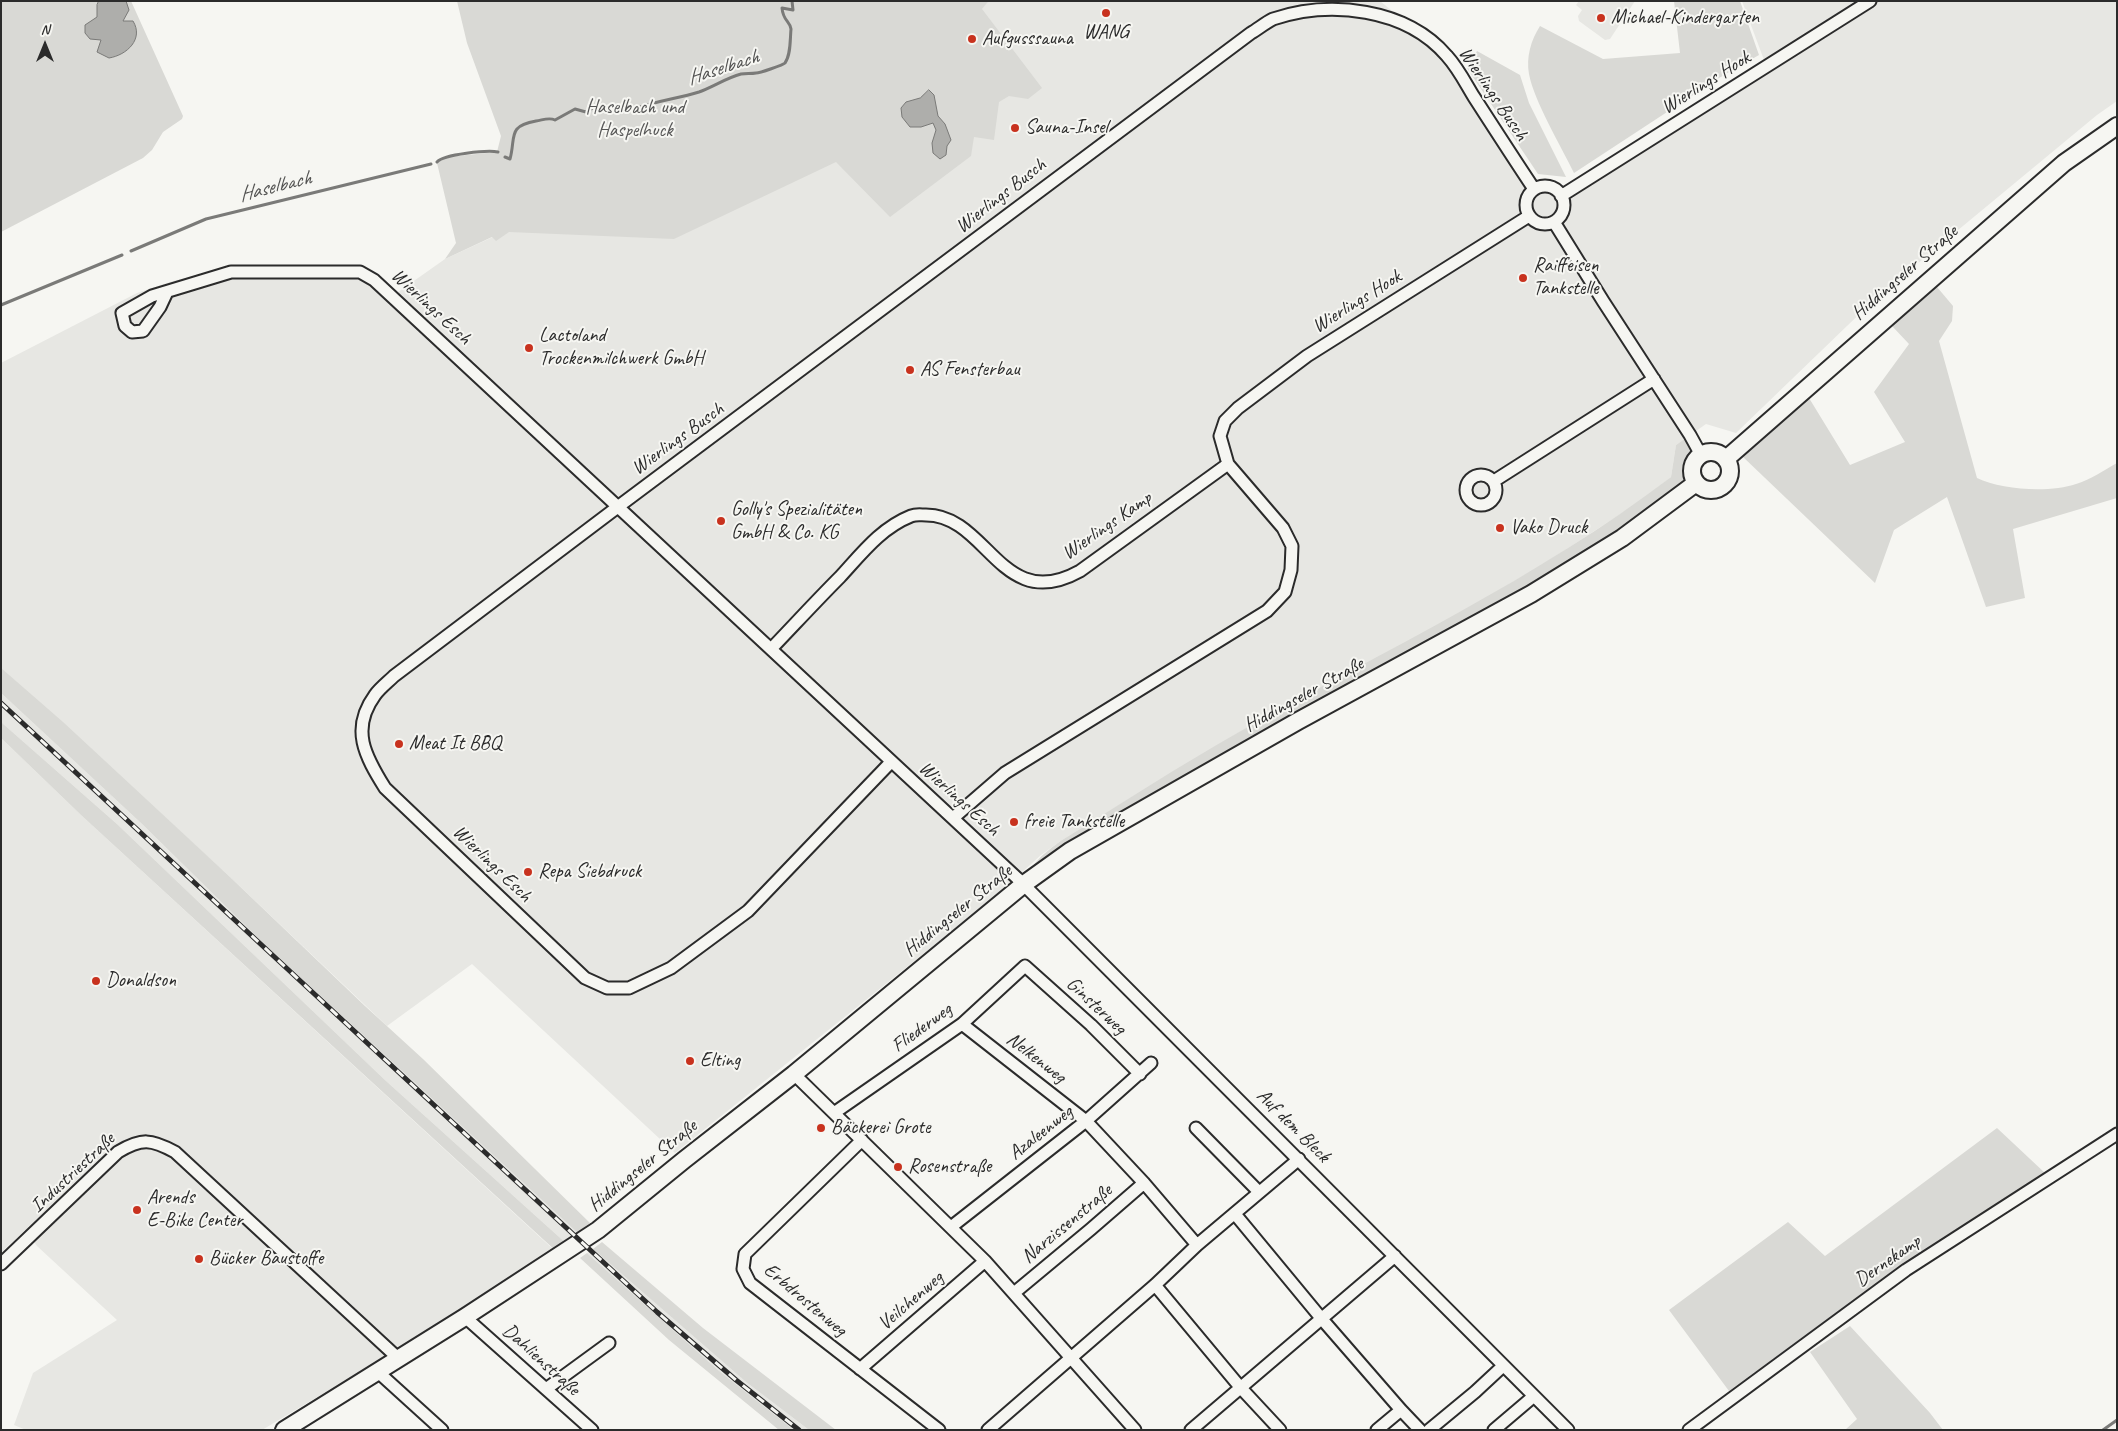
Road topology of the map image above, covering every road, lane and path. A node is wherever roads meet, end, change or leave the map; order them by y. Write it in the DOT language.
graph roads {
  1 [pos="1870,1"];
  2 [pos="2117,126"];
  3 [pos="1534,190"];
  4 [pos="1561,196"];
  5 [pos="1529,216"];
  6 [pos="1554,222"];
  7 [pos="167,292"];
  8 [pos="1654,379"];
  9 [pos="1701,455"];
  10 [pos="1726,459"];
  11 [pos="1228,464"];
  12 [pos="1494,481"];
  13 [pos="1696,483"];
  14 [pos="618,506"];
  15 [pos="772,648"];
  16 [pos="891,762"];
  17 [pos="953,818"];
  18 [pos="1024,884"];
  19 [pos="1025,966"];
  20 [pos="962,1024"];
  21 [pos="1151,1064"];
  22 [pos="794,1074"];
  23 [pos="1140,1074"];
  24 [pos="834,1113"];
  25 [pos="1086,1121"];
  26 [pos="1196,1128"];
  27 [pos="2117,1134"];
  28 [pos="862,1140"];
  29 [pos="1299,1159"];
  30 [pos="1144,1183"];
  31 [pos="1260,1192"];
  32 [pos="1235,1214"];
  33 [pos="951,1227"];
  34 [pos="1197,1245"];
  35 [pos="1396,1256"];
  36 [pos="985,1260"];
  37 [pos="1,1264"];
  38 [pos="1155,1286"];
  39 [pos="1014,1292"];
  40 [pos="465,1317"];
  41 [pos="1321,1318"];
  42 [pos="609,1343"];
  43 [pos="1072,1357"];
  44 [pos="399,1359"];
  45 [pos="1503,1366"];
  46 [pos="860,1369"];
  47 [pos="378,1372"];
  48 [pos="1240,1387"];
  49 [pos="546,1390"];
  50 [pos="1534,1396"];
  51 [pos="1401,1410"];
  52 [pos="588,1429"];
  53 [pos="284,1430"];
  54 [pos="442,1430"];
  55 [pos="939,1430"];
  56 [pos="988,1430"];
  57 [pos="1135,1430"];
  58 [pos="1191,1430"];
  59 [pos="1280,1430"];
  60 [pos="1377,1430"];
  61 [pos="1420,1430"];
  62 [pos="1429,1430"];
  63 [pos="1494,1430"];
  64 [pos="1568,1430"];
  65 [pos="1689,1430"];
  1 -- 4 [label="street, Wierlings Hook"];
  2 -- 10 [label="street, Hiddingseler Straße"];
  3 -- 4 [label="street"];
  3 -- 5 [label="street"];
  3 -- 14 [label="street, Wierlings Busch"];
  4 -- 6 [label="street"];
  5 -- 6 [label="street"];
  5 -- 11 [label="street, Wierlings Hook"];
  6 -- 8 [label="street"];
  7 -- 14 [label="street, Wierlings Esch"];
  8 -- 9 [label="street"];
  8 -- 12 [label="street"];
  9 -- 10 [label="street"];
  9 -- 13 [label="street"];
  10 -- 13 [label="street"];
  11 -- 15 [label="street, Wierlings Kamp"];
  11 -- 17 [label="street"];
  13 -- 18 [label="street, Hiddingseler Straße"];
  14 -- 15 [label="street, Wierlings Esch"];
  14 -- 16 [label="street, Wierlings Esch"];
  15 -- 16 [label="street, Wierlings Esch"];
  16 -- 17 [label="street, Wierlings Esch"];
  17 -- 18 [label="street, Wierlings Esch"];
  18 -- 22 [label="street, Hiddingseler Straße"];
  18 -- 29 [label="street, Auf dem Bleck"];
  19 -- 20 [label="street, Fliederweg"];
  19 -- 23 [label="street, Ginsterweg"];
  20 -- 24 [label="street, Fliederweg"];
  20 -- 25 [label="street, Nelkenweg"];
  21 -- 23 [label="street, Azaleenweg"];
  22 -- 24 [label="street"];
  22 -- 40 [label="street, Hiddingseler Straße"];
  23 -- 25 [label="street, Azaleenweg"];
  24 -- 28 [label="street"];
  25 -- 30 [label="street, Narzissenstraße"];
  25 -- 33 [label="street, Azaleenweg"];
  26 -- 31 [label="street"];
  27 -- 65 [label="street, Dernekamp"];
  28 -- 33 [label="street"];
  28 -- 46 [label="street, Erbdrostenweg"];
  29 -- 31 [label="street"];
  29 -- 35 [label="street, Auf dem Bleck"];
  30 -- 34 [label="street, Narzissenstraße"];
  30 -- 39 [label="street, Narzissenstraße"];
  31 -- 32 [label="street"];
  32 -- 34 [label="street"];
  32 -- 41 [label="street"];
  33 -- 36 [label="street"];
  34 -- 38 [label="street"];
  35 -- 41 [label="street"];
  35 -- 45 [label="street, Auf dem Bleck"];
  36 -- 39 [label="street"];
  36 -- 46 [label="street, Veilchenweg"];
  37 -- 44 [label="street, Industriestraße"];
  38 -- 43 [label="street"];
  38 -- 48 [label="street"];
  39 -- 43 [label="street"];
  40 -- 44 [label="street, Hiddingseler Straße"];
  40 -- 49 [label="street, Dahlienstraße"];
  41 -- 48 [label="street"];
  41 -- 51 [label="street"];
  42 -- 49 [label="street"];
  43 -- 56 [label="street"];
  43 -- 57 [label="street"];
  44 -- 47 [label="street, Hiddingseler Straße"];
  45 -- 50 [label="street, Auf dem Bleck"];
  45 -- 62 [label="street"];
  46 -- 55 [label="street, Erbdrostenweg"];
  47 -- 53 [label="street, Hiddingseler Straße"];
  47 -- 54 [label="street"];
  48 -- 58 [label="street"];
  48 -- 59 [label="street"];
  49 -- 52 [label="street, Dahlienstraße"];
  50 -- 63 [label="street"];
  50 -- 64 [label="street, Auf dem Bleck"];
  51 -- 60 [label="street"];
  51 -- 61 [label="street"];
}
